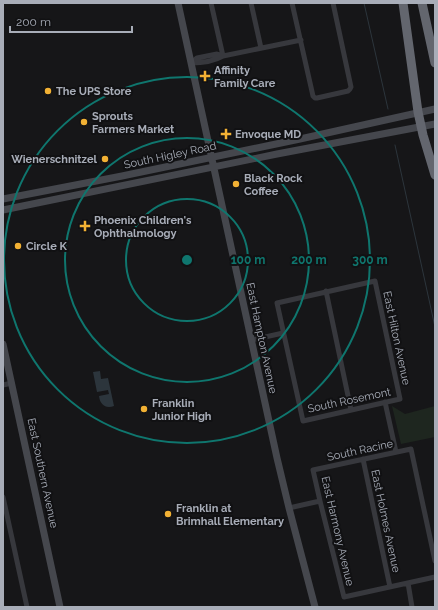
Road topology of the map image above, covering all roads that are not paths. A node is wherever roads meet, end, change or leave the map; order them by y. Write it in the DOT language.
graph roads {
  1 [pos="178,3"];
  2 [pos="211,3"];
  3 [pos="251,3"];
  4 [pos="292,3"];
  5 [pos="333,3"];
  6 [pos="403,3"];
  7 [pos="422,3"];
  8 [pos="301,40"];
  9 [pos="261,48"];
  10 [pos="223,56"];
  11 [pos="191,63"];
  12 [pos="435,63"];
  13 [pos="432,110"];
  14 [pos="418,112"];
  15 [pos="434,124"];
  16 [pos="358,126"];
  17 [pos="420,127"];
  18 [pos="308,148"];
  19 [pos="211,158"];
  20 [pos="213,166"];
  21 [pos="435,175"];
  22 [pos="122,176"];
  23 [pos="84,184"];
  24 [pos="90,192"];
  25 [pos="3,199"];
  26 [pos="47,201"];
  27 [pos="3,210"];
  28 [pos="326,291"];
  29 [pos="283,334"];
  30 [pos="252,340"];
  31 [pos="3,344"];
  32 [pos="12,383"];
  33 [pos="3,385"];
  34 [pos="400,399"];
  35 [pos="385,402"];
  36 [pos="351,410"];
  37 [pos="396,452"];
  38 [pos="362,459"];
  39 [pos="313,470"];
  40 [pos="3,497"];
  41 [pos="320,501"];
  42 [pos="289,508"];
  43 [pos="435,561"];
  44 [pos="435,577"];
  45 [pos="408,583"];
  46 [pos="390,587"];
  47 [pos="27,607"];
  48 [pos="60,607"];
  49 [pos="315,607"];
  50 [pos="412,607"];
  1 -- 11 [label="main road, East Hampton Avenue"];
  2 -- 10 [label="street"];
  3 -- 9 [label="street"];
  4 -- 8 [label="street"];
  5 -- 8 [label="street"];
  6 -- 14 [label="highway"];
  7 -- 12 [label="highway"];
  8 -- 9 [label="street"];
  9 -- 10 [label="street"];
  10 -- 11 [label="street"];
  11 -- 19 [label="main road, East Hampton Avenue"];
  13 -- 14 [label="main road, South Higley Road"];
  14 -- 16 [label="main road, South Higley Road"];
  14 -- 17 [label="highway"];
  15 -- 17 [label="main road, South Higley Road"];
  16 -- 18 [label="main road"];
  16 -- 19 [label="main road, South Higley Road"];
  17 -- 18 [label="main road, South Higley Road"];
  17 -- 21 [label="highway"];
  18 -- 20 [label="main road, South Higley Road"];
  19 -- 20 [label="main road, East Hampton Avenue"];
  19 -- 22 [label="main road, South Higley Road"];
  20 -- 24 [label="main road, South Higley Road"];
  20 -- 30 [label="main road, East Hampton Avenue"];
  22 -- 23 [label="main road, South Higley Road"];
  22 -- 24 [label="main road"];
  23 -- 25 [label="main road, South Higley Road"];
  23 -- 26 [label="main road"];
  24 -- 26 [label="main road, South Higley Road"];
  26 -- 27 [label="main road, South Higley Road"];
  28 -- 29 [label="street"];
  28 -- 34 [label="street, East Hilton Avenue"];
  28 -- 36 [label="street"];
  29 -- 30 [label="street"];
  29 -- 36 [label="street, South Rosemont"];
  30 -- 42 [label="main road, East Hampton Avenue"];
  31 -- 32 [label="main road, East Southern Avenue"];
  32 -- 33 [label="street"];
  32 -- 48 [label="main road, East Southern Avenue"];
  34 -- 35 [label="street, South Rosemont"];
  35 -- 36 [label="street, South Rosemont"];
  35 -- 37 [label="street"];
  37 -- 38 [label="street, South Racine"];
  37 -- 43 [label="street, South Racine"];
  38 -- 39 [label="street, South Racine"];
  38 -- 46 [label="street, East Holmes Avenue"];
  39 -- 41 [label="street, East Harmony Avenue"];
  40 -- 47 [label="street"];
  41 -- 42 [label="street"];
  41 -- 46 [label="street, East Harmony Avenue"];
  42 -- 49 [label="main road, East Hampton Avenue"];
  44 -- 45 [label="street"];
  45 -- 46 [label="street"];
  45 -- 50 [label="street, East Holmes Avenue"];
}
